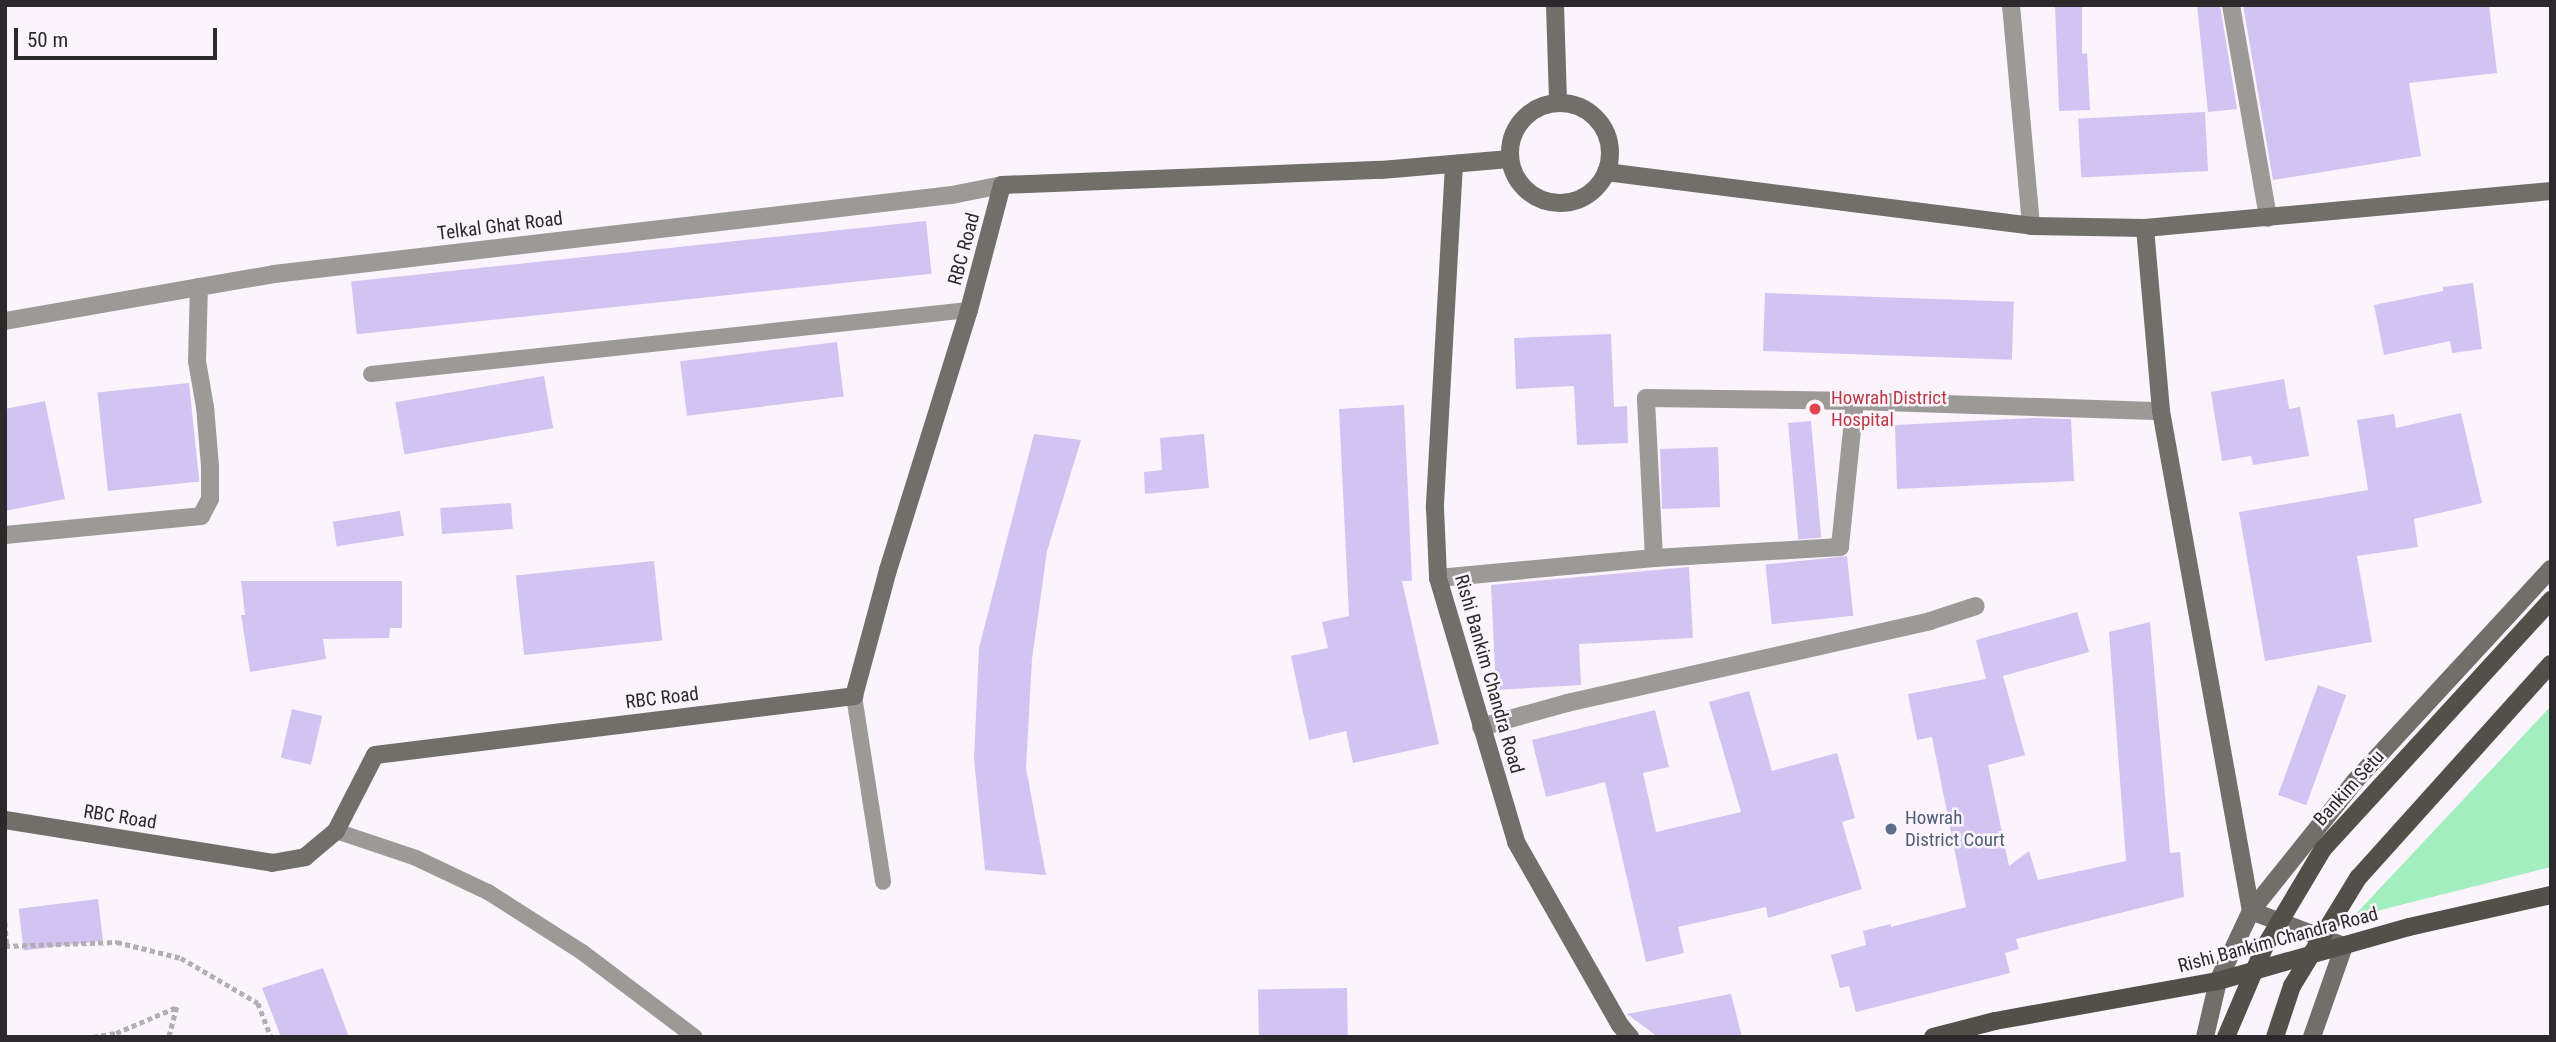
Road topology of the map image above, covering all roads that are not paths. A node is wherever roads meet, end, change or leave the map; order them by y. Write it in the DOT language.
graph roads {
  1 [pos="1555,5"];
  2 [pos="2011,5"];
  3 [pos="2231,5"];
  4 [pos="1558,103"];
  5 [pos="1510,159"];
  6 [pos="1454,164"];
  7 [pos="1606,172"];
  8 [pos="1002,185"];
  9 [pos="2551,191"];
  10 [pos="2268,218"];
  11 [pos="2031,226"];
  12 [pos="2145,228"];
  13 [pos="199,287"];
  14 [pos="969,310"];
  15 [pos="5,321"];
  16 [pos="371,374"];
  17 [pos="1855,401"];
  18 [pos="2161,411"];
  19 [pos="5,535"];
  20 [pos="1654,558"];
  21 [pos="2551,569"];
  22 [pos="1438,578"];
  23 [pos="2551,600"];
  24 [pos="1976,606"];
  25 [pos="2551,664"];
  26 [pos="854,696"];
  27 [pos="1481,727"];
  28 [pos="5,820"];
  29 [pos="336,831"];
  30 [pos="883,882"];
  31 [pos="2551,895"];
  32 [pos="2251,911"];
  33 [pos="2344,946"];
  34 [pos="2218,981"];
  35 [pos="1992,1029"];
  36 [pos="695,1037"];
  37 [pos="1630,1037"];
  38 [pos="1933,1037"];
  39 [pos="2205,1037"];
  40 [pos="2226,1037"];
  41 [pos="2275,1037"];
  42 [pos="2312,1037"];
  1 -- 4 [label="main road"];
  2 -- 11 [label="street"];
  3 -- 10 [label="street"];
  4 -- 5 [label="main road"];
  4 -- 7 [label="main road"];
  5 -- 6 [label="main road"];
  5 -- 7 [label="main road"];
  6 -- 8 [label="main road"];
  6 -- 22 [label="main road, Rishi Bankim Chandra Road"];
  7 -- 11 [label="main road"];
  8 -- 13 [label="street, Telkal Ghat Road"];
  8 -- 14 [label="main road, RBC Road"];
  9 -- 10 [label="main road"];
  10 -- 12 [label="main road"];
  11 -- 12 [label="main road"];
  12 -- 18 [label="main road"];
  13 -- 15 [label="street, Telkal Ghat Road"];
  13 -- 19 [label="street"];
  14 -- 16 [label="lane"];
  14 -- 26 [label="main road, RBC Road"];
  17 -- 18 [label="street"];
  17 -- 20 [label="street"];
  17 -- 20 [label="street"];
  18 -- 32 [label="main road"];
  20 -- 22 [label="street"];
  21 -- 32 [label="main road"];
  22 -- 27 [label="main road, Rishi Bankim Chandra Road"];
  23 -- 40 [label="main road, Bankim Setu, bridge"];
  24 -- 27 [label="street"];
  25 -- 41 [label="main road, bridge"];
  26 -- 29 [label="main road, RBC Road"];
  26 -- 30 [label="lane"];
  27 -- 37 [label="main road, Rishi Bankim Chandra Road"];
  28 -- 29 [label="main road, RBC Road"];
  29 -- 36 [label="lane"];
  31 -- 33 [label="main road, Rishi Bankim Chandra Road"];
  32 -- 33 [label="main road"];
  32 -- 34 [label="main road"];
  33 -- 34 [label="main road, Rishi Bankim Chandra Road"];
  33 -- 42 [label="main road"];
  34 -- 35 [label="main road, Rishi Bankim Chandra Road"];
  34 -- 39 [label="main road"];
  35 -- 38 [label="main road, Rishi Bankim Chandra Road"];
}
